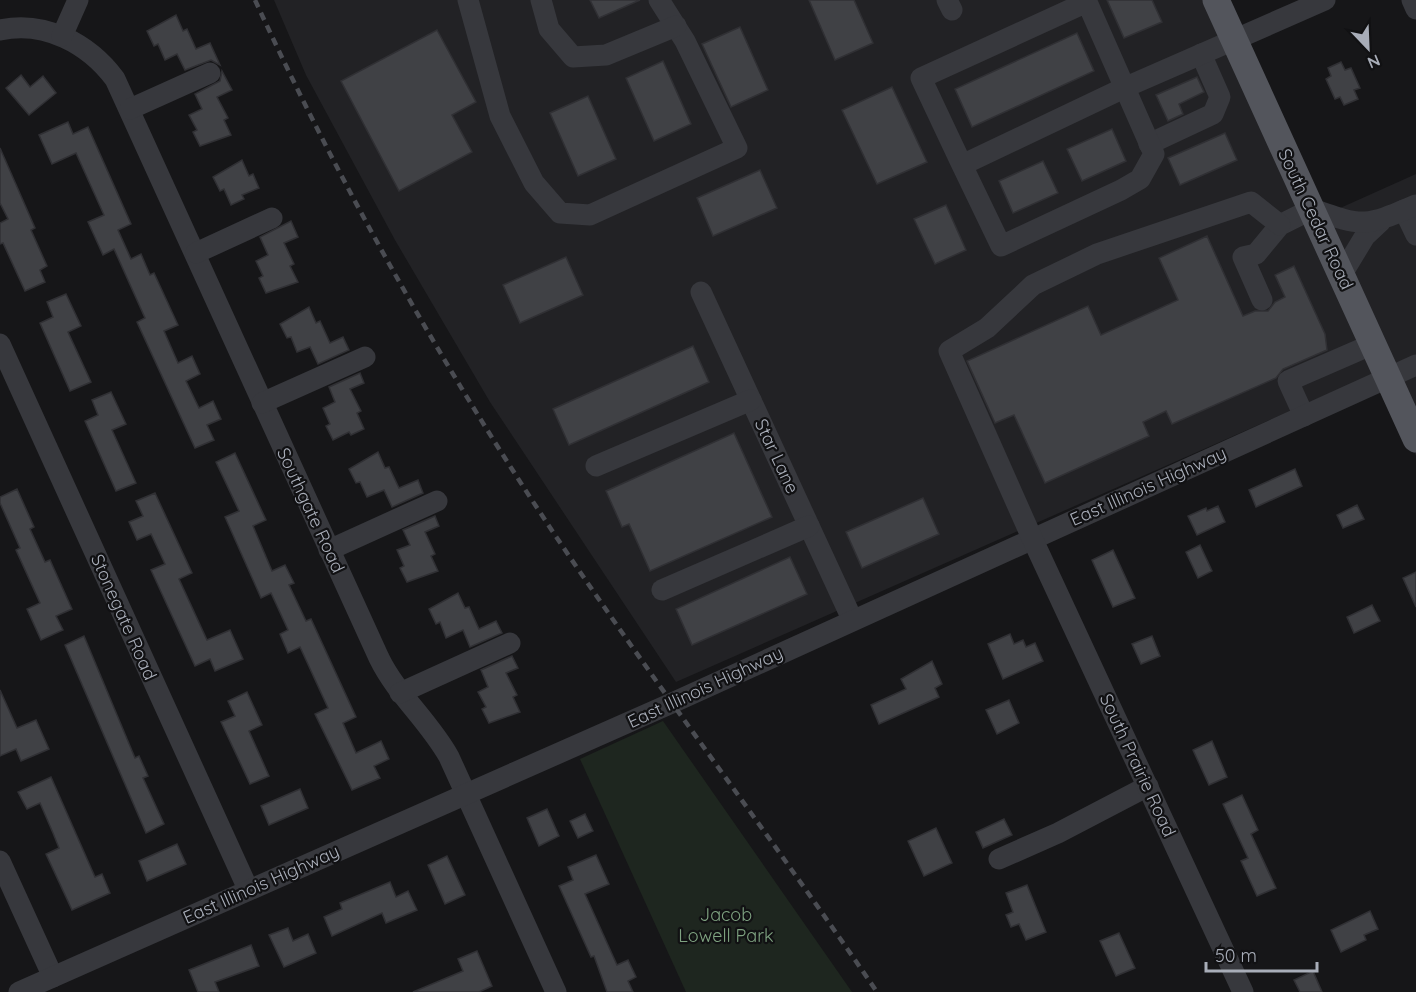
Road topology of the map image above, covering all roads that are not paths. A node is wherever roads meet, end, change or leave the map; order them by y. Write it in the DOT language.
graph roads {
  1 [pos="78,0"];
  2 [pos="468,0"];
  3 [pos="541,0"];
  4 [pos="659,0"];
  5 [pos="1216,0"];
  6 [pos="1325,0"];
  7 [pos="1412,0"];
  8 [pos="1416,9"];
  9 [pos="676,26"];
  10 [pos="0,30"];
  11 [pos="62,36"];
  12 [pos="1234,39"];
  13 [pos="1201,54"];
  14 [pos="210,73"];
  15 [pos="1126,87"];
  16 [pos="130,109"];
  17 [pos="1149,144"];
  18 [pos="963,165"];
  19 [pos="1410,208"];
  20 [pos="1312,209"];
  21 [pos="272,218"];
  22 [pos="1381,221"];
  23 [pos="1280,225"];
  24 [pos="1416,235"];
  25 [pos="196,253"];
  26 [pos="1342,274"];
  27 [pos="701,292"];
  28 [pos="1262,300"];
  29 [pos="0,344"];
  30 [pos="1373,344"];
  31 [pos="365,357"];
  32 [pos="1416,365"];
  33 [pos="1389,378"];
  34 [pos="751,400"];
  35 [pos="262,403"];
  36 [pos="1304,416"];
  37 [pos="1416,439"];
  38 [pos="596,465"];
  39 [pos="437,501"];
  40 [pos="809,526"];
  41 [pos="1032,538"];
  42 [pos="330,550"];
  43 [pos="662,590"];
  44 [pos="852,619"];
  45 [pos="510,643"];
  46 [pos="400,693"];
  47 [pos="1148,786"];
  48 [pos="466,793"];
  49 [pos="999,859"];
  50 [pos="0,861"];
  51 [pos="248,889"];
  52 [pos="52,982"];
  53 [pos="19,992"];
  54 [pos="556,992"];
  55 [pos="1243,992"];
  1 -- 11 [label="street"];
  2 -- 9 [label="street"];
  3 -- 9 [label="street"];
  4 -- 9 [label="street"];
  5 -- 12 [label="main road, South Cedar Road"];
  6 -- 12 [label="street"];
  7 -- 8 [label="street"];
  10 -- 11 [label="street, Southgate Road"];
  11 -- 16 [label="street, Southgate Road"];
  12 -- 13 [label="street"];
  12 -- 20 [label="main road, South Cedar Road"];
  13 -- 15 [label="street"];
  13 -- 17 [label="street"];
  14 -- 16 [label="street"];
  15 -- 17 [label="street"];
  15 -- 18 [label="street"];
  15 -- 18 [label="street"];
  16 -- 25 [label="street, Southgate Road"];
  17 -- 18 [label="street"];
  19 -- 22 [label="street"];
  19 -- 24 [label="street"];
  20 -- 22 [label="street"];
  20 -- 23 [label="street"];
  20 -- 26 [label="main road, South Cedar Road"];
  21 -- 25 [label="street"];
  22 -- 26 [label="street"];
  23 -- 28 [label="street"];
  23 -- 41 [label="street, South Prairie Road"];
  25 -- 35 [label="street, Southgate Road"];
  26 -- 30 [label="main road, South Cedar Road"];
  27 -- 34 [label="street, Star Lane"];
  29 -- 51 [label="street, Stonegate Road"];
  30 -- 33 [label="main road, South Cedar Road"];
  30 -- 36 [label="street"];
  31 -- 35 [label="street"];
  32 -- 33 [label="street, East Illinois Highway"];
  33 -- 36 [label="street, East Illinois Highway"];
  33 -- 37 [label="main road, South Cedar Road"];
  34 -- 38 [label="street"];
  34 -- 40 [label="street, Star Lane"];
  35 -- 42 [label="street, Southgate Road"];
  36 -- 41 [label="street, East Illinois Highway"];
  39 -- 42 [label="street"];
  40 -- 43 [label="street"];
  40 -- 44 [label="street, Star Lane"];
  41 -- 44 [label="street, East Illinois Highway"];
  41 -- 47 [label="street, South Prairie Road"];
  42 -- 46 [label="street, Southgate Road"];
  44 -- 48 [label="street, East Illinois Highway"];
  45 -- 46 [label="street"];
  46 -- 48 [label="street, Southgate Road"];
  47 -- 49 [label="street"];
  47 -- 55 [label="street, South Prairie Road"];
  48 -- 51 [label="street, East Illinois Highway"];
  48 -- 54 [label="street, Southgate Road"];
  50 -- 52 [label="street"];
  51 -- 52 [label="street, East Illinois Highway"];
  52 -- 53 [label="street, East Illinois Highway"];
}
